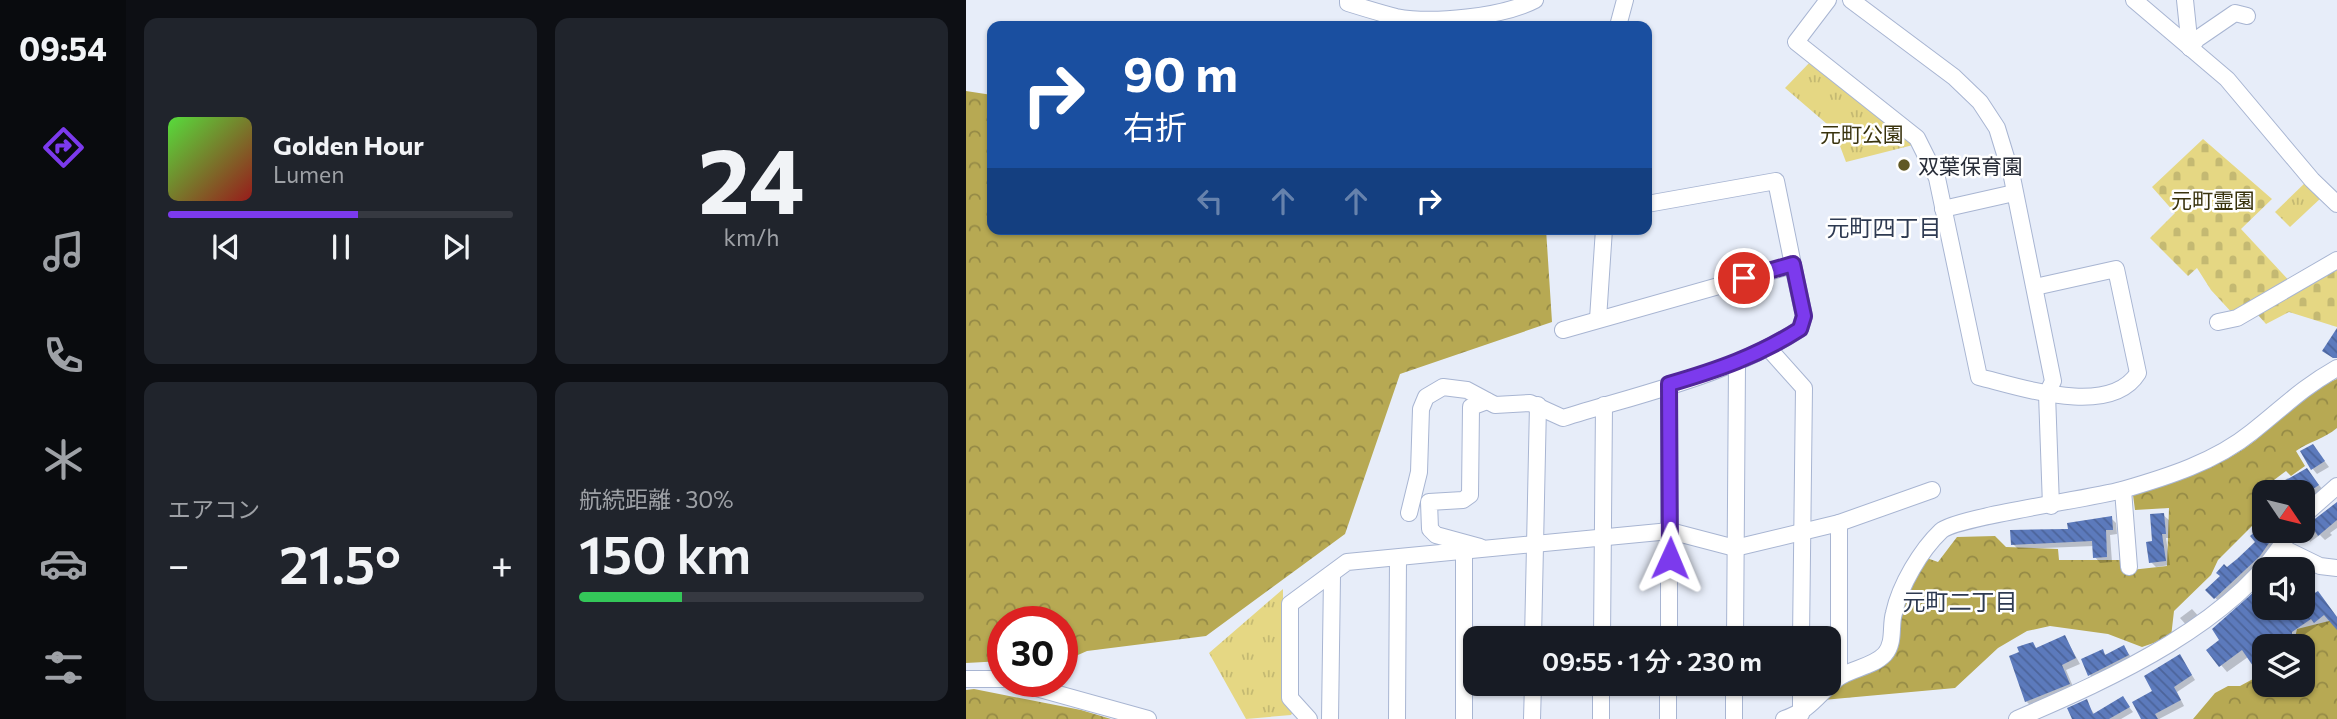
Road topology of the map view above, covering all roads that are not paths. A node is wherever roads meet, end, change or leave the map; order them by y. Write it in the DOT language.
graph roads {
  1 [pos="1348,0"];
  2 [pos="1535,0"];
  3 [pos="1625,0"];
  4 [pos="1828,0"];
  5 [pos="1851,0"];
  6 [pos="2134,0"];
  7 [pos="2185,0"];
  8 [pos="2247,16"];
  9 [pos="1619,21"];
  10 [pos="2189,48"];
  11 [pos="2014,192"];
  12 [pos="1652,203"];
  13 [pos="2337,204"];
  14 [pos="1943,209"];
  15 [pos="1604,235"];
  16 [pos="2337,260"];
  17 [pos="1793,264"];
  18 [pos="2035,287"];
  19 [pos="1598,319"];
  20 [pos="2218,322"];
  21 [pos="1563,330"];
  22 [pos="1769,349"];
  23 [pos="1737,364"];
  24 [pos="2337,368"];
  25 [pos="1669,384"];
  26 [pos="2047,394"];
  27 [pos="1487,401"];
  28 [pos="1538,405"];
  29 [pos="1604,405"];
  30 [pos="2337,486"];
  31 [pos="1932,490"];
  32 [pos="2123,490"];
  33 [pos="2315,505"];
  34 [pos="2051,506"];
  35 [pos="1409,513"];
  36 [pos="1839,523"];
  37 [pos="1670,531"];
  38 [pos="1802,534"];
  39 [pos="1603,537"];
  40 [pos="2283,543"];
  41 [pos="1534,546"];
  42 [pos="2281,547"];
  43 [pos="1486,548"];
  44 [pos="1735,548"];
  45 [pos="1464,552"];
  46 [pos="1398,558"];
  47 [pos="2129,567"];
  48 [pos="2337,568"];
  49 [pos="1332,576"];
  50 [pos="1533,626"];
  51 [pos="1602,626"];
  52 [pos="1669,626"];
  53 [pos="1735,626"];
  54 [pos="1801,626"];
  55 [pos="1839,626"];
  56 [pos="1841,676"];
  57 [pos="966,679"];
  58 [pos="987,679"];
  59 [pos="1532,696"];
  60 [pos="1601,696"];
  61 [pos="1668,696"];
  62 [pos="1734,696"];
  63 [pos="1801,696"];
  64 [pos="1819,696"];
  65 [pos="1069,697"];
  66 [pos="1801,714"];
  67 [pos="1148,719"];
  68 [pos="1308,719"];
  69 [pos="1331,719"];
  70 [pos="1397,719"];
  71 [pos="1464,719"];
  72 [pos="1532,719"];
  73 [pos="1601,719"];
  74 [pos="1668,719"];
  75 [pos="1734,719"];
  76 [pos="1784,719"];
  77 [pos="2017,719"];
  1 -- 2 [label="street"];
  3 -- 9 [label="street"];
  4 -- 14 [label="street"];
  5 -- 11 [label="street"];
  6 -- 10 [label="street"];
  7 -- 10 [label="street"];
  8 -- 10 [label="street"];
  10 -- 13 [label="street"];
  11 -- 14 [label="street"];
  11 -- 18 [label="street"];
  12 -- 17 [label="street"];
  14 -- 26 [label="street"];
  15 -- 19 [label="street"];
  16 -- 20 [label="street"];
  17 -- 19 [label="street"];
  17 -- 22 [label="street"];
  18 -- 26 [label="street"];
  18 -- 26 [label="street"];
  19 -- 21 [label="street"];
  22 -- 23 [label="street"];
  22 -- 38 [label="street"];
  23 -- 25 [label="street"];
  23 -- 44 [label="street"];
  24 -- 32 [label="street"];
  25 -- 29 [label="street"];
  25 -- 37 [label="street"];
  26 -- 34 [label="street"];
  27 -- 28 [label="street"];
  27 -- 35 [label="street"];
  27 -- 43 [label="street"];
  28 -- 29 [label="street"];
  28 -- 41 [label="street"];
  29 -- 39 [label="street"];
  30 -- 33 [label="street"];
  31 -- 36 [label="street"];
  32 -- 34 [label="street"];
  32 -- 47 [label="street"];
  34 -- 56 [label="street"];
  36 -- 38 [label="street"];
  36 -- 55 [label="street"];
  37 -- 39 [label="street"];
  37 -- 44 [label="street"];
  37 -- 52 [label="street"];
  38 -- 44 [label="street"];
  38 -- 54 [label="street"];
  39 -- 41 [label="street"];
  39 -- 51 [label="street"];
  40 -- 42 [label="street"];
  41 -- 43 [label="street"];
  41 -- 50 [label="street"];
  42 -- 48 [label="street"];
  42 -- 77 [label="street"];
  43 -- 45 [label="street"];
  44 -- 53 [label="street"];
  45 -- 46 [label="street"];
  45 -- 71 [label="street"];
  46 -- 49 [label="street"];
  46 -- 70 [label="street"];
  49 -- 68 [label="street"];
  49 -- 69 [label="street"];
  57 -- 58 [label="street"];
  59 -- 72 [label="street"];
  60 -- 73 [label="street"];
  61 -- 74 [label="street"];
  62 -- 75 [label="street"];
  63 -- 66 [label="street"];
  64 -- 66 [label="street"];
  65 -- 67 [label="street"];
  66 -- 76 [label="street"];
}
